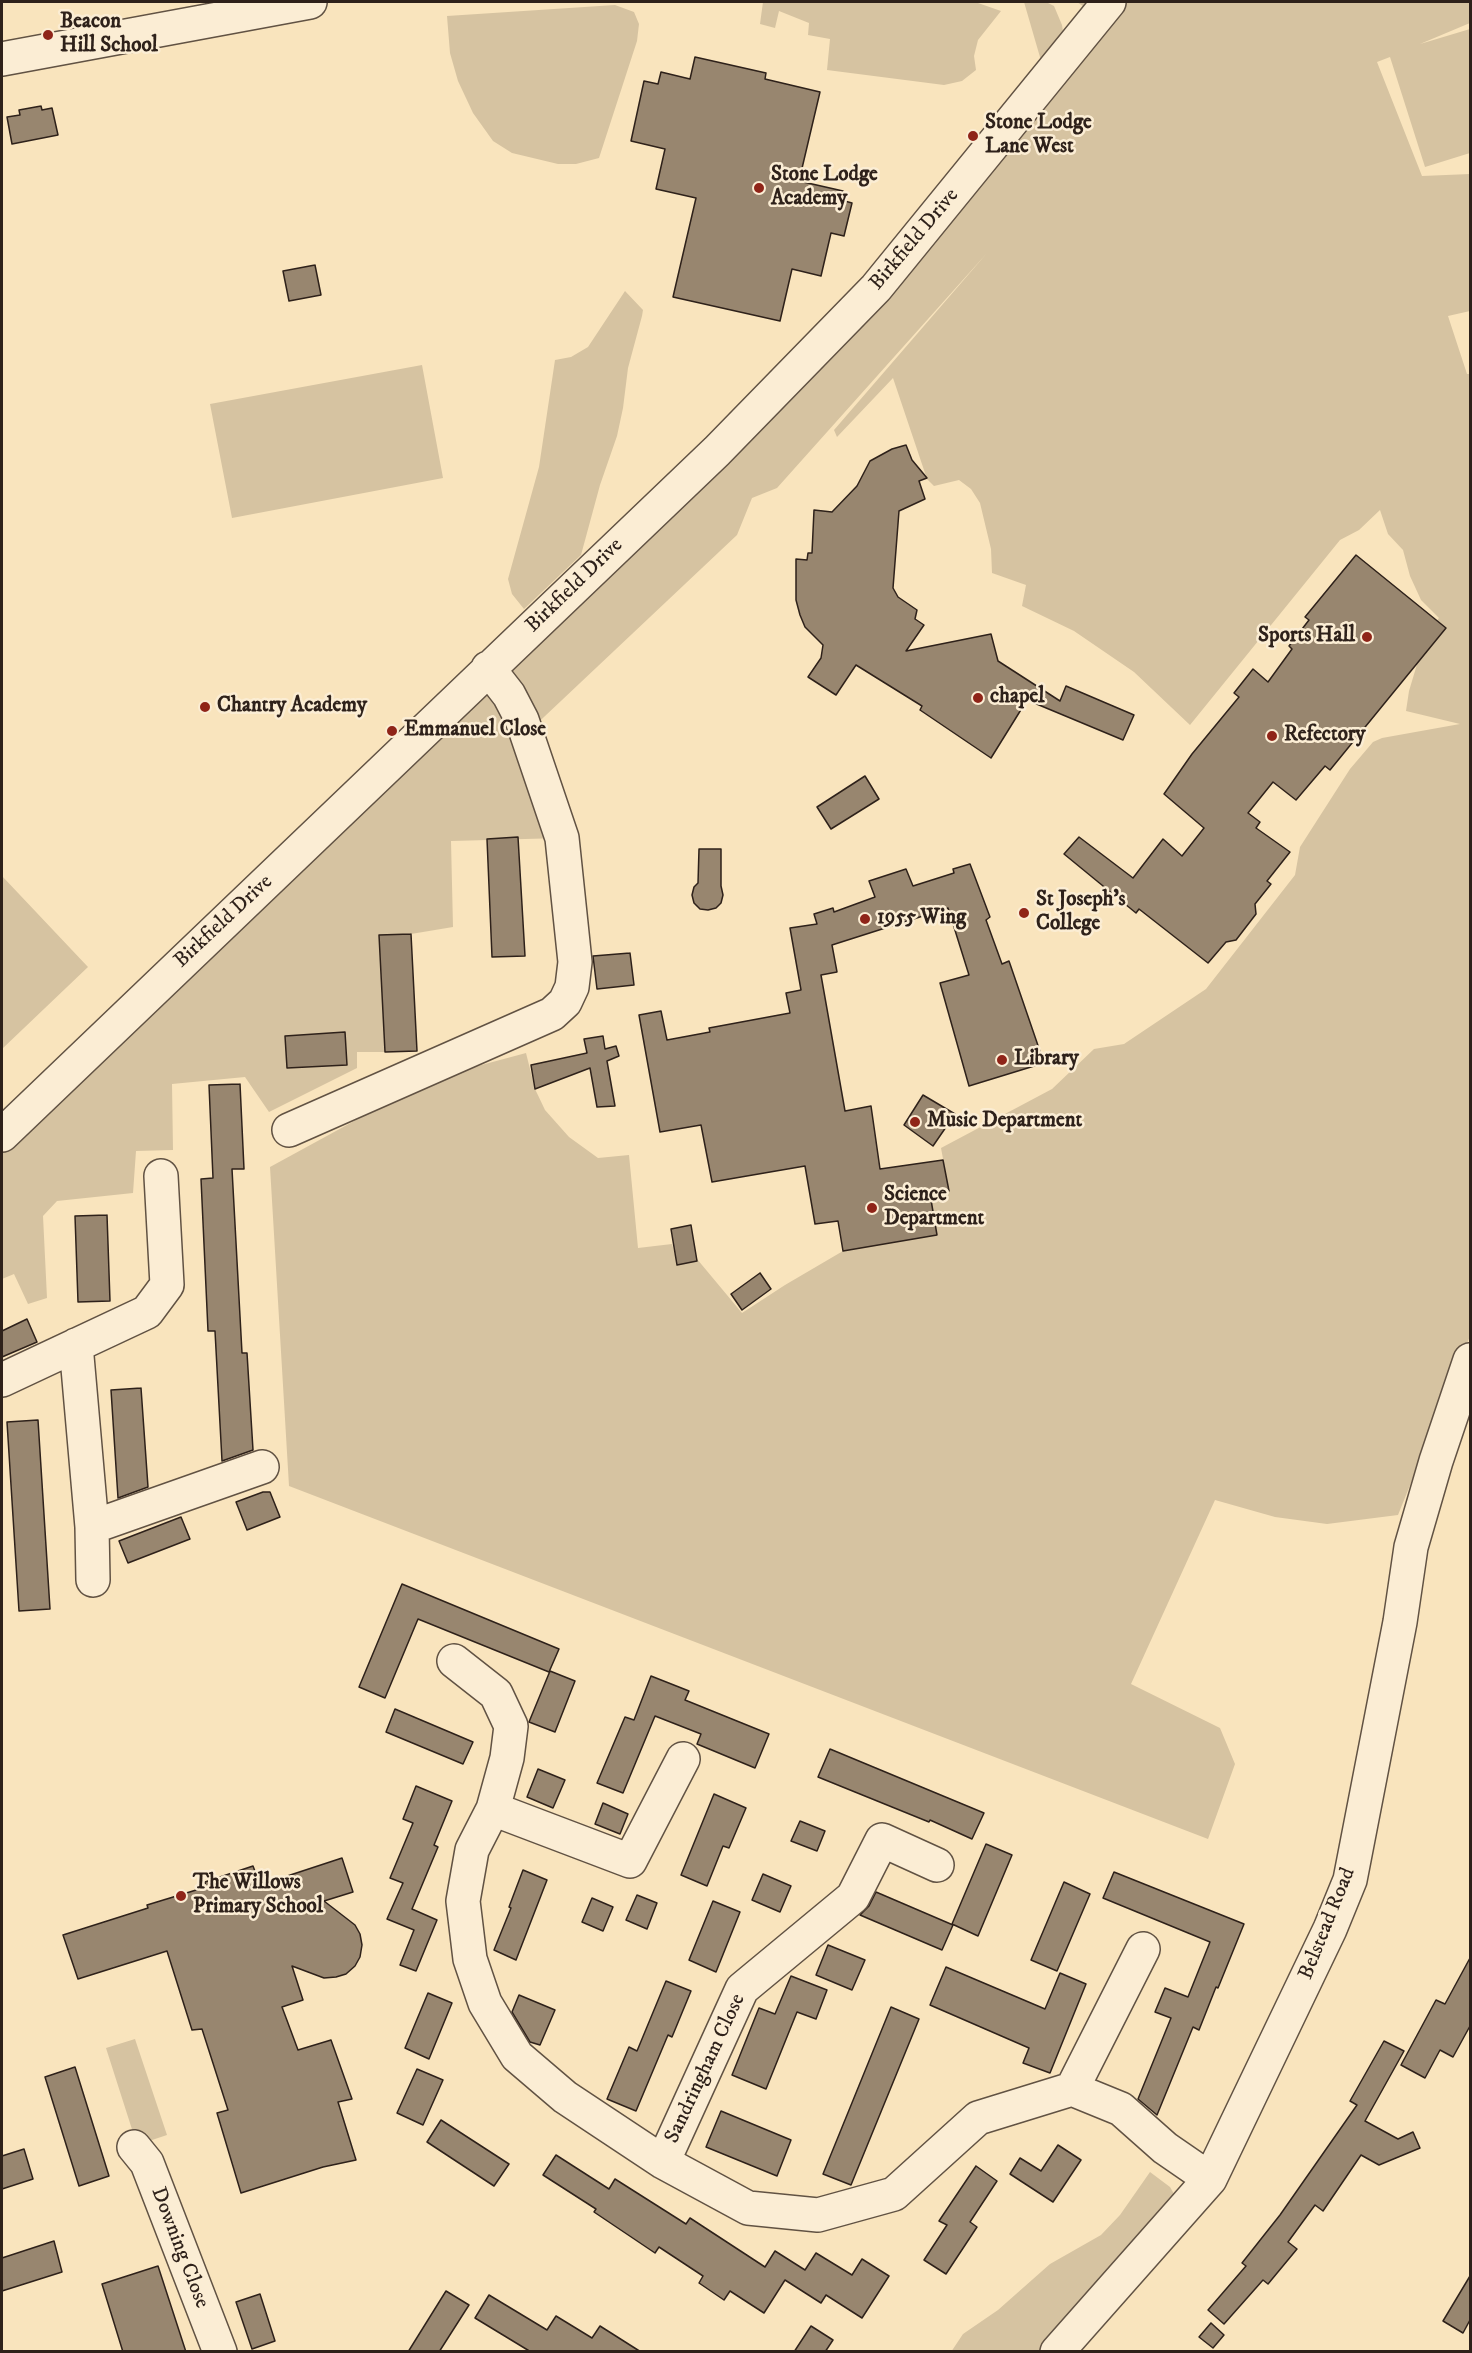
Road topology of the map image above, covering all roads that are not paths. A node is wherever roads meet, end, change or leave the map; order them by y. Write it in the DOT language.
graph roads {
  1 [pos="310,2"];
  2 [pos="1094,7"];
  3 [pos="2,59"];
  4 [pos="488,668"];
  5 [pos="289,1130"];
  6 [pos="2,1134"];
  7 [pos="161,1176"];
  8 [pos="76,1345"];
  9 [pos="1470,1360"];
  10 [pos="2,1380"];
  11 [pos="262,1467"];
  12 [pos="92,1527"];
  13 [pos="93,1580"];
  14 [pos="454,1661"];
  15 [pos="683,1759"];
  16 [pos="493,1809"];
  17 [pos="936,1865"];
  18 [pos="1143,1948"];
  19 [pos="1072,2089"];
  20 [pos="134,2147"];
  21 [pos="663,2162"];
  22 [pos="1210,2179"];
  23 [pos="220,2352"];
  24 [pos="1057,2352"];
  1 -- 3 [label="street"];
  2 -- 4 [label="street, Birkfield Drive"];
  4 -- 5 [label="street"];
  4 -- 6 [label="street, Birkfield Drive"];
  7 -- 8 [label="street"];
  8 -- 10 [label="street"];
  8 -- 12 [label="street"];
  9 -- 22 [label="street, Belstead Road"];
  11 -- 12 [label="street"];
  12 -- 13 [label="street"];
  14 -- 16 [label="street, Sandringham Close"];
  15 -- 16 [label="street"];
  16 -- 21 [label="street, Sandringham Close"];
  17 -- 21 [label="street, Sandringham Close"];
  18 -- 19 [label="street"];
  19 -- 21 [label="street, Sandringham Close"];
  19 -- 22 [label="street"];
  20 -- 23 [label="street, Downing Close"];
  22 -- 24 [label="street, Belstead Road"];
}
